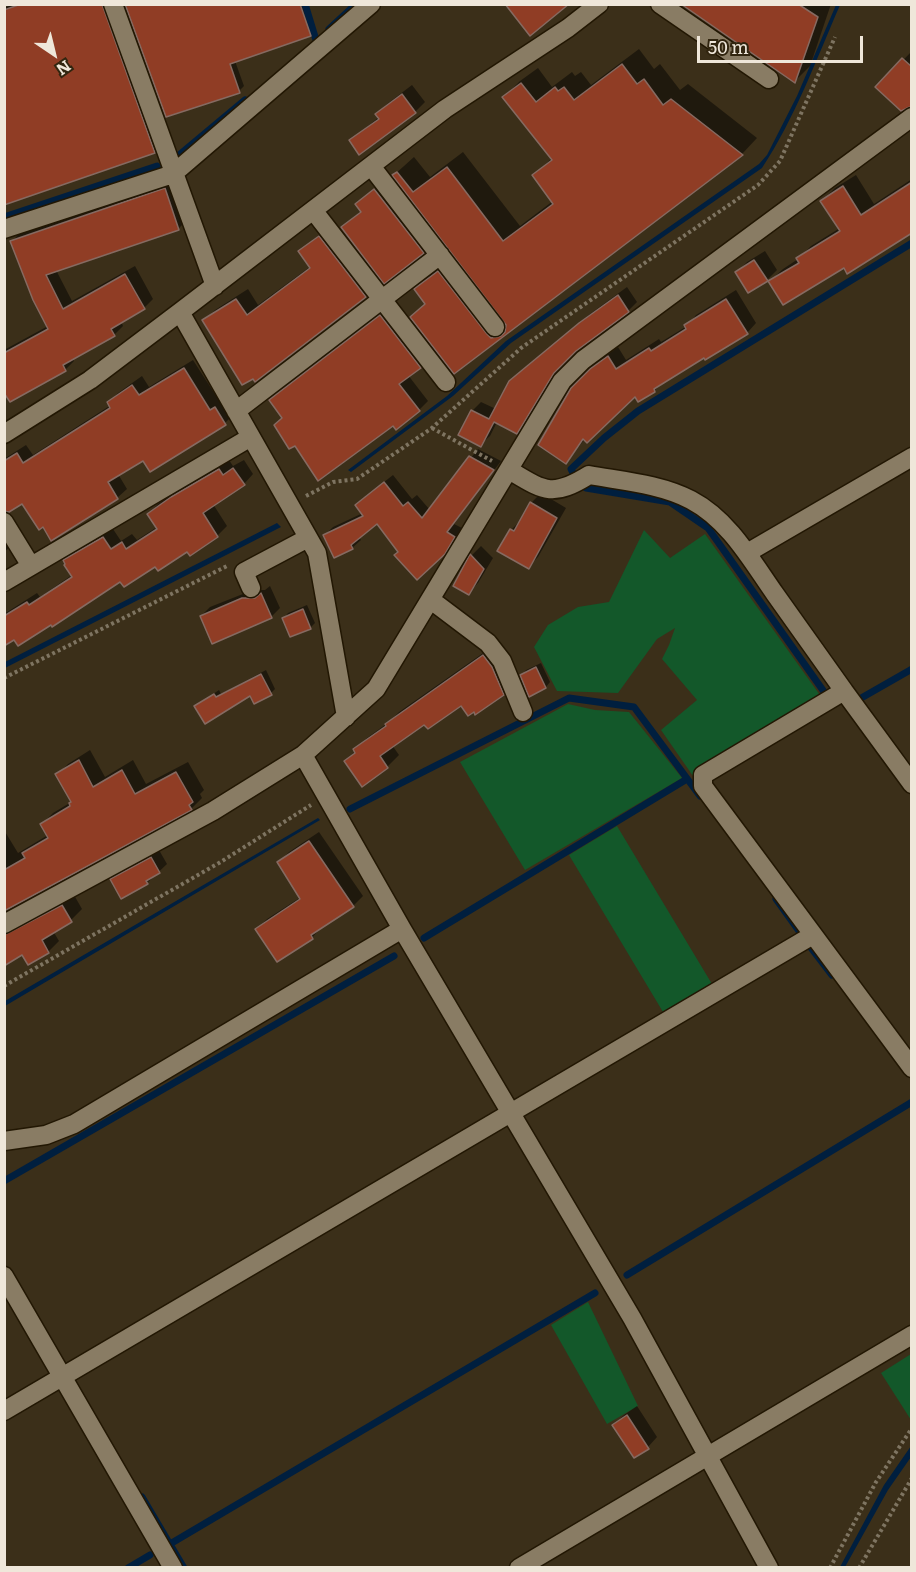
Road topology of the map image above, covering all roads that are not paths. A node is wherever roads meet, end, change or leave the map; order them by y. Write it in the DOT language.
graph roads {
  1 [pos="113,4"];
  2 [pos="371,4"];
  3 [pos="599,4"];
  4 [pos="660,4"];
  5 [pos="769,80"];
  6 [pos="912,117"];
  7 [pos="371,166"];
  8 [pos="173,174"];
  9 [pos="313,210"];
  10 [pos="4,229"];
  11 [pos="440,255"];
  12 [pos="215,286"];
  13 [pos="382,299"];
  14 [pos="180,312"];
  15 [pos="495,327"];
  16 [pos="446,382"];
  17 [pos="236,411"];
  18 [pos="4,434"];
  19 [pos="251,437"];
  20 [pos="912,457"];
  21 [pos="509,470"];
  22 [pos="4,522"];
  23 [pos="308,538"];
  24 [pos="747,553"];
  25 [pos="31,566"];
  26 [pos="4,582"];
  27 [pos="250,588"];
  28 [pos="431,600"];
  29 [pos="844,691"];
  30 [pos="523,712"];
  31 [pos="346,717"];
  32 [pos="303,755"];
  33 [pos="912,784"];
  34 [pos="4,924"];
  35 [pos="402,929"];
  36 [pos="813,935"];
  37 [pos="912,1068"];
  38 [pos="511,1112"];
  39 [pos="4,1141"];
  40 [pos="4,1276"];
  41 [pos="912,1335"];
  42 [pos="61,1377"];
  43 [pos="4,1411"];
  44 [pos="707,1457"];
  45 [pos="172,1568"];
  46 [pos="519,1568"];
  47 [pos="769,1568"];
  1 -- 8 [label="street"];
  2 -- 8 [label="street"];
  3 -- 7 [label="street"];
  4 -- 5 [label="street"];
  6 -- 21 [label="street"];
  7 -- 9 [label="street"];
  7 -- 11 [label="street"];
  8 -- 10 [label="street"];
  8 -- 12 [label="street"];
  9 -- 12 [label="street"];
  9 -- 13 [label="street"];
  11 -- 13 [label="street"];
  11 -- 15 [label="street"];
  12 -- 14 [label="street"];
  13 -- 16 [label="street"];
  13 -- 17 [label="street"];
  14 -- 17 [label="street"];
  14 -- 18 [label="street"];
  17 -- 19 [label="street"];
  19 -- 23 [label="street"];
  19 -- 25 [label="street"];
  20 -- 24 [label="street"];
  21 -- 24 [label="street"];
  21 -- 28 [label="street"];
  22 -- 25 [label="street"];
  23 -- 27 [label="street"];
  23 -- 31 [label="street"];
  24 -- 29 [label="street"];
  25 -- 26 [label="street"];
  28 -- 30 [label="street"];
  28 -- 31 [label="street"];
  29 -- 33 [label="street"];
  29 -- 36 [label="street"];
  31 -- 32 [label="street"];
  32 -- 34 [label="street"];
  32 -- 35 [label="street"];
  35 -- 38 [label="street"];
  35 -- 39 [label="street"];
  36 -- 37 [label="street"];
  36 -- 38 [label="street"];
  38 -- 42 [label="street"];
  38 -- 44 [label="street"];
  40 -- 42 [label="street"];
  41 -- 44 [label="street"];
  42 -- 43 [label="street"];
  42 -- 45 [label="street"];
  44 -- 46 [label="street"];
  44 -- 47 [label="street"];
}
